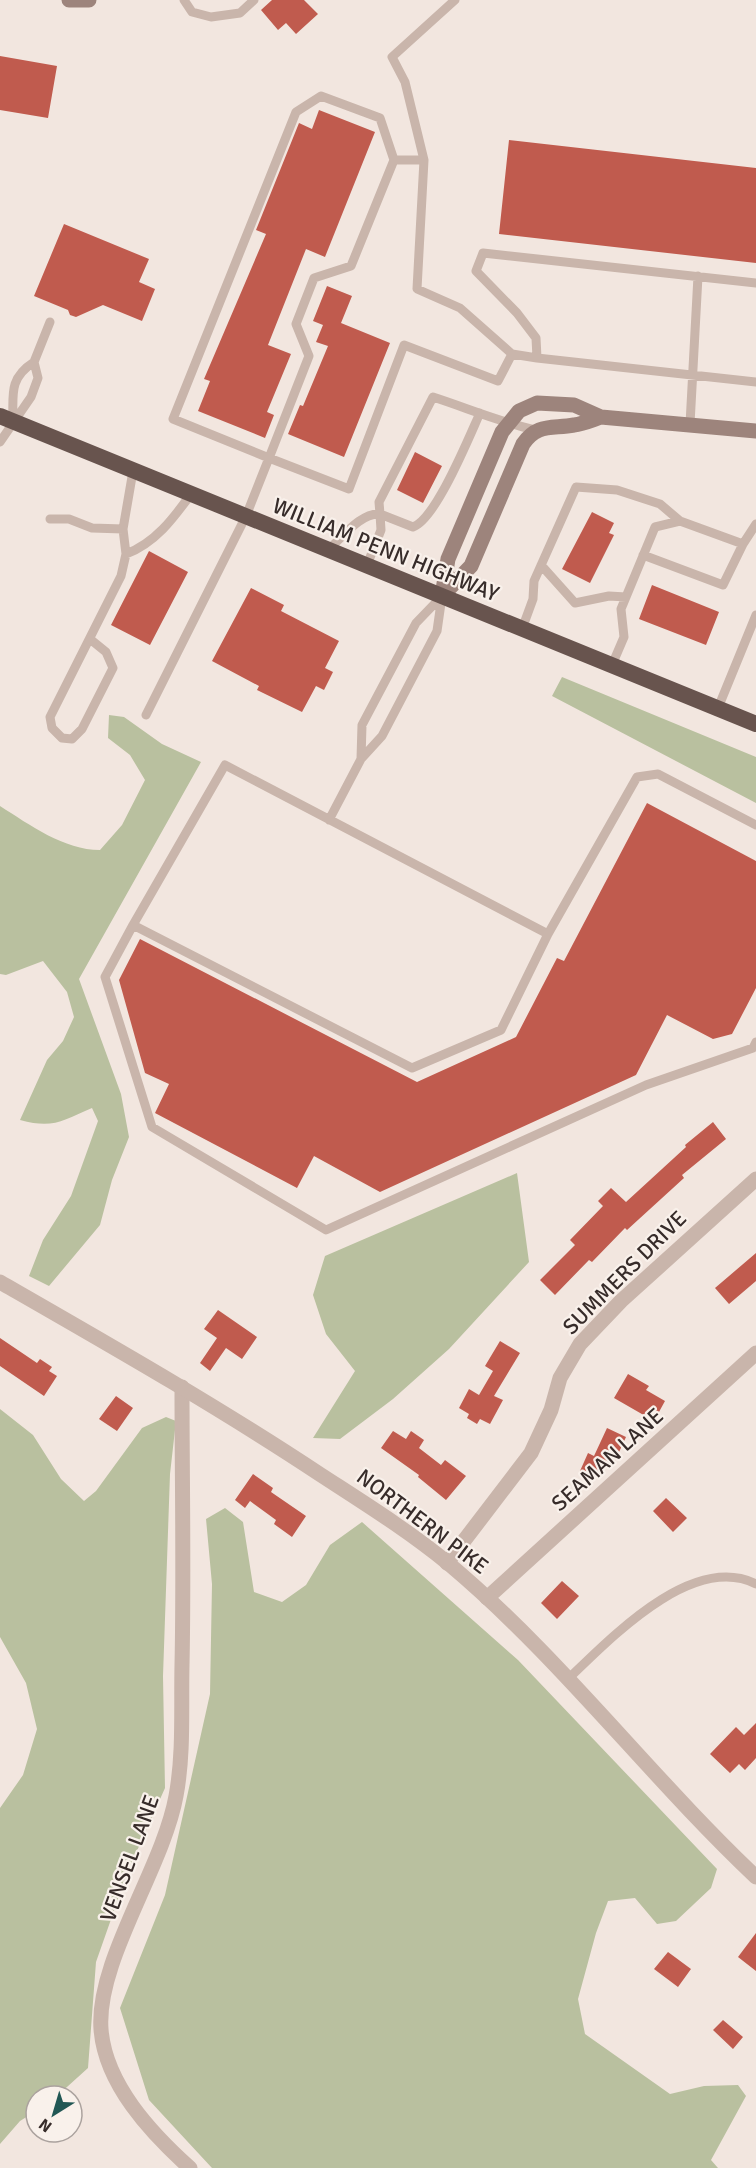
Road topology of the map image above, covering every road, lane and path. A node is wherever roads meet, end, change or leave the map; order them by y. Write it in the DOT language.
graph roads {
  1 [pos="69,0"];
  2 [pos="89,0"];
  3 [pos="184,0"];
  4 [pos="254,0"];
  5 [pos="455,0"];
  6 [pos="394,160"];
  7 [pos="424,160"];
  8 [pos="698,276"];
  9 [pos="756,283"];
  10 [pos="50,322"];
  11 [pos="512,354"];
  12 [pos="537,358"];
  13 [pos="34,362"];
  14 [pos="691,375"];
  15 [pos="756,382"];
  16 [pos="480,413"];
  17 [pos="602,417"];
  18 [pos="6,419"];
  19 [pos="507,423"];
  20 [pos="690,424"];
  21 [pos="535,430"];
  22 [pos="756,431"];
  23 [pos="0,442"];
  24 [pos="269,458"];
  25 [pos="133,471"];
  26 [pos="191,494"];
  27 [pos="380,514"];
  28 [pos="246,516"];
  29 [pos="50,519"];
  30 [pos="680,521"];
  31 [pos="756,524"];
  32 [pos="123,529"];
  33 [pos="743,543"];
  34 [pos="328,550"];
  35 [pos="126,554"];
  36 [pos="644,555"];
  37 [pos="367,565"];
  38 [pos="541,565"];
  39 [pos="442,596"];
  40 [pos="626,597"];
  41 [pos="756,615"];
  42 [pos="522,628"];
  43 [pos="90,639"];
  44 [pos="612,665"];
  45 [pos="718,708"];
  46 [pos="146,715"];
  47 [pos="756,724"];
  48 [pos="361,759"];
  49 [pos="329,820"];
  50 [pos="756,825"];
  51 [pos="134,925"];
  52 [pos="548,934"];
  53 [pos="756,1042"];
  54 [pos="756,1179"];
  55 [pos="0,1282"];
  56 [pos="756,1353"];
  57 [pos="182,1387"];
  58 [pos="447,1563"];
  59 [pos="756,1584"];
  60 [pos="487,1598"];
  61 [pos="567,1680"];
  62 [pos="756,1877"];
  63 [pos="190,2168"];
  1 -- 2 [label="main road"];
  3 -- 4 [label="lane"];
  5 -- 7 [label="lane"];
  6 -- 7 [label="lane"];
  6 -- 24 [label="lane"];
  6 -- 24 [label="lane"];
  7 -- 11 [label="lane"];
  8 -- 9 [label="lane"];
  8 -- 12 [label="lane"];
  8 -- 14 [label="lane"];
  10 -- 13 [label="lane"];
  11 -- 12 [label="lane"];
  11 -- 24 [label="lane"];
  12 -- 14 [label="lane"];
  13 -- 18 [label="lane"];
  13 -- 18 [label="lane"];
  14 -- 15 [label="lane"];
  14 -- 20 [label="lane"];
  16 -- 19 [label="lane"];
  16 -- 27 [label="lane"];
  16 -- 27 [label="lane"];
  17 -- 19 [label="main road"];
  17 -- 20 [label="main road"];
  17 -- 21 [label="main road"];
  18 -- 23 [label="lane"];
  18 -- 25 [label="highway, WILLIAM PENN HIGHWAY"];
  19 -- 21 [label="lane"];
  19 -- 39 [label="main road"];
  20 -- 22 [label="main road"];
  21 -- 39 [label="main road"];
  24 -- 28 [label="lane"];
  25 -- 26 [label="highway, WILLIAM PENN HIGHWAY"];
  25 -- 32 [label="lane"];
  26 -- 28 [label="highway, WILLIAM PENN HIGHWAY"];
  26 -- 35 [label="lane"];
  27 -- 34 [label="lane"];
  27 -- 37 [label="lane"];
  28 -- 34 [label="highway, WILLIAM PENN HIGHWAY"];
  28 -- 46 [label="lane"];
  29 -- 32 [label="lane"];
  30 -- 33 [label="lane"];
  30 -- 36 [label="lane"];
  30 -- 38 [label="lane"];
  31 -- 33 [label="lane"];
  32 -- 35 [label="lane"];
  33 -- 36 [label="lane"];
  34 -- 37 [label="highway, WILLIAM PENN HIGHWAY"];
  35 -- 43 [label="lane"];
  36 -- 40 [label="lane"];
  37 -- 39 [label="highway, WILLIAM PENN HIGHWAY"];
  38 -- 40 [label="lane"];
  38 -- 42 [label="lane"];
  39 -- 42 [label="highway, WILLIAM PENN HIGHWAY"];
  39 -- 48 [label="lane"];
  39 -- 48 [label="lane"];
  40 -- 44 [label="lane"];
  41 -- 45 [label="lane"];
  42 -- 44 [label="highway, WILLIAM PENN HIGHWAY"];
  43 -- 43 [label="lane"];
  44 -- 45 [label="highway, WILLIAM PENN HIGHWAY"];
  45 -- 47 [label="highway, WILLIAM PENN HIGHWAY"];
  48 -- 49 [label="lane"];
  49 -- 51 [label="lane"];
  49 -- 52 [label="lane"];
  50 -- 52 [label="lane"];
  51 -- 52 [label="lane"];
  51 -- 53 [label="lane"];
  54 -- 58 [label="street, SUMMERS DRIVE"];
  55 -- 57 [label="street, NORTHERN PIKE"];
  56 -- 60 [label="street, SEAMAN LANE"];
  57 -- 58 [label="street, NORTHERN PIKE"];
  57 -- 63 [label="street, VENSEL LANE"];
  58 -- 60 [label="street, NORTHERN PIKE"];
  59 -- 61 [label="lane"];
  60 -- 61 [label="street, NORTHERN PIKE"];
  61 -- 62 [label="street, NORTHERN PIKE"];
}
